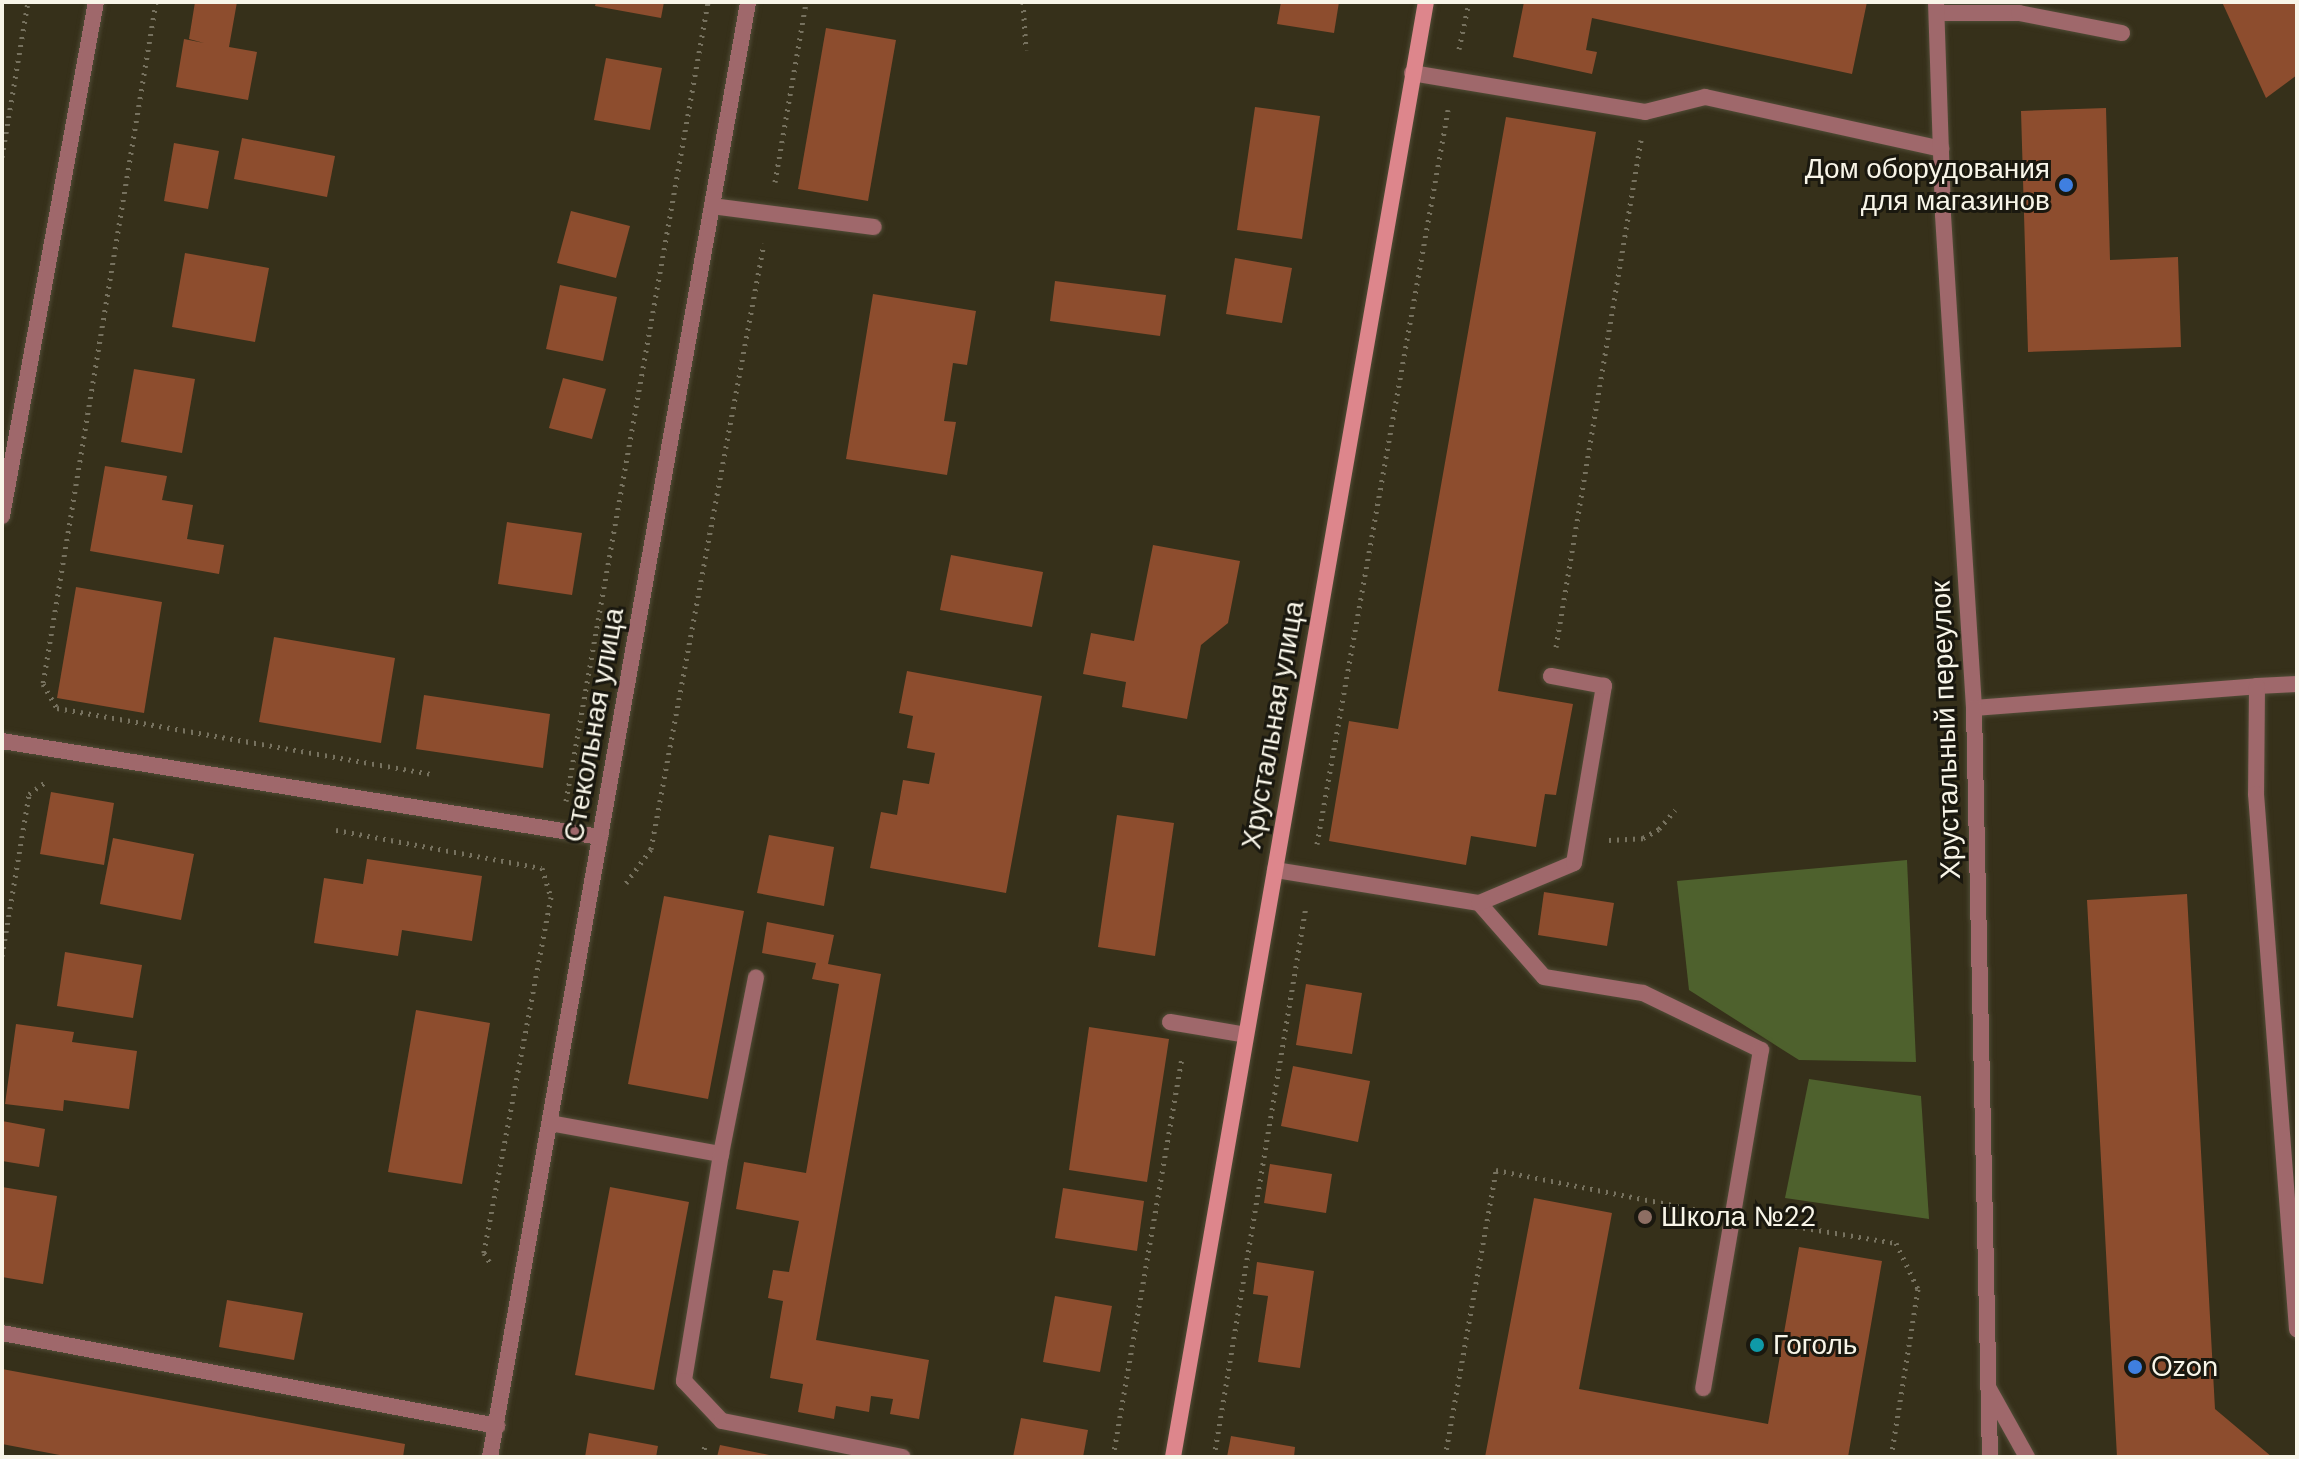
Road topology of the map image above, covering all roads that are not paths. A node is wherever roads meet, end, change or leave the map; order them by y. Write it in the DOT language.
graph roads {
  1 [pos="96,2"];
  2 [pos="748,2"];
  3 [pos="1426,2"];
  4 [pos="1937,7"];
  5 [pos="2122,33"];
  6 [pos="1412,73"];
  7 [pos="1941,149"];
  8 [pos="712,206"];
  9 [pos="874,227"];
  10 [pos="2,516"];
  11 [pos="1551,676"];
  12 [pos="2297,684"];
  13 [pos="2257,686"];
  14 [pos="1974,708"];
  15 [pos="2,741"];
  16 [pos="600,837"];
  17 [pos="1275,870"];
  18 [pos="1479,903"];
  19 [pos="756,977"];
  20 [pos="1170,1022"];
  21 [pos="1246,1035"];
  22 [pos="550,1123"];
  23 [pos="721,1154"];
  24 [pos="2297,1329"];
  25 [pos="2,1333"];
  26 [pos="1703,1388"];
  27 [pos="1989,1389"];
  28 [pos="497,1426"];
  29 [pos="490,1457"];
  30 [pos="902,1457"];
  31 [pos="1173,1457"];
  32 [pos="1990,1457"];
  33 [pos="2027,1457"];
  1 -- 10 [label="street"];
  2 -- 8 [label="street, Стекольная улица"];
  3 -- 6 [label="street, Хрустальная улица"];
  4 -- 5 [label="street"];
  4 -- 7 [label="street, Хрустальный переулок"];
  6 -- 7 [label="street"];
  6 -- 17 [label="street, Хрустальная улица"];
  7 -- 14 [label="street, Хрустальный переулок"];
  8 -- 9 [label="street"];
  8 -- 16 [label="street, Стекольная улица"];
  11 -- 18 [label="street"];
  12 -- 13 [label="street"];
  13 -- 14 [label="street"];
  13 -- 24 [label="street"];
  14 -- 27 [label="street, Хрустальный переулок"];
  15 -- 16 [label="street"];
  16 -- 22 [label="street, Стекольная улица"];
  17 -- 18 [label="street"];
  17 -- 21 [label="street, Хрустальная улица"];
  18 -- 26 [label="street"];
  19 -- 23 [label="street"];
  20 -- 21 [label="street"];
  21 -- 31 [label="street, Хрустальная улица"];
  22 -- 23 [label="street"];
  22 -- 28 [label="street, Стекольная улица"];
  23 -- 30 [label="street"];
  25 -- 28 [label="street"];
  27 -- 32 [label="street, Хрустальный переулок"];
  27 -- 33 [label="street"];
  28 -- 29 [label="street, Стекольная улица"];
}
